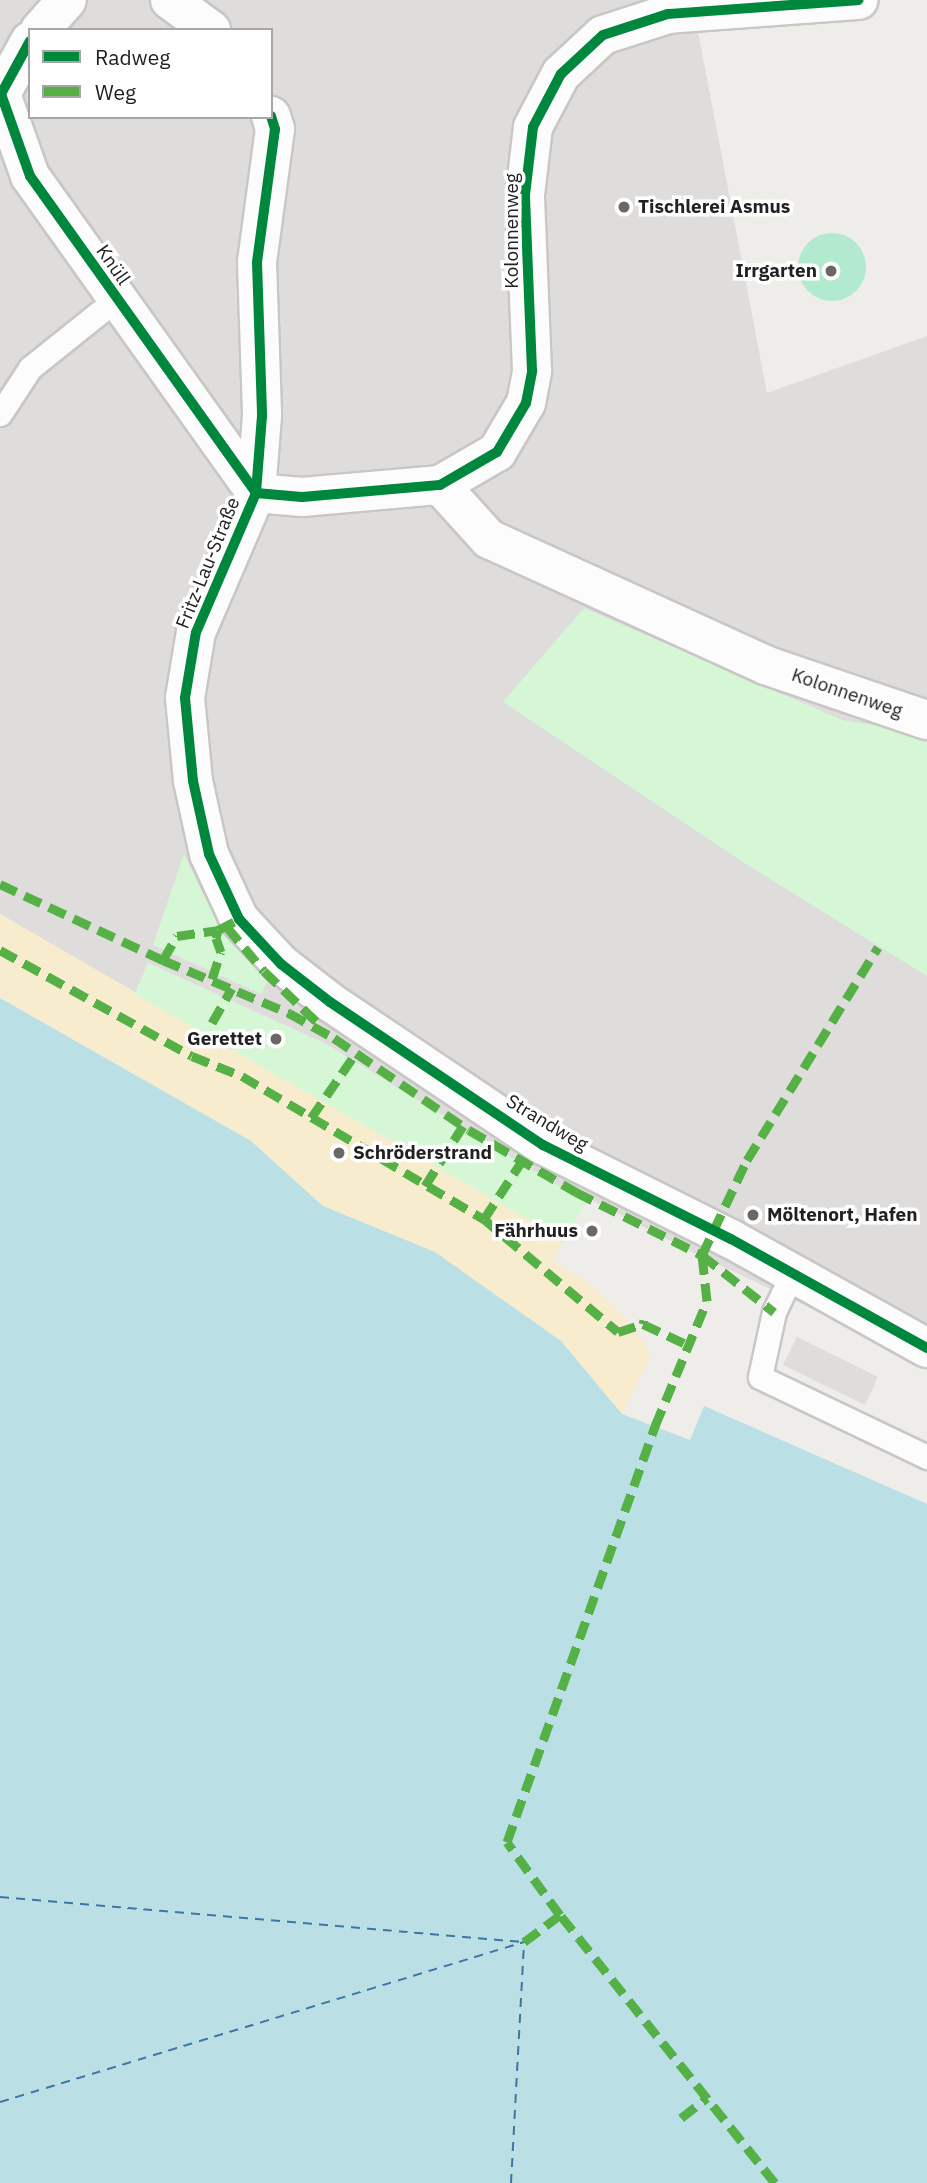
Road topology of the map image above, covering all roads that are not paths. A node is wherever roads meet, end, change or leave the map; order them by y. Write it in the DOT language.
graph roads {
  1 [pos="67,0"];
  2 [pos="170,0"];
  3 [pos="858,0"];
  4 [pos="42,28"];
  5 [pos="208,28"];
  6 [pos="28,45"];
  7 [pos="272,119"];
  8 [pos="116,299"];
  9 [pos="0,414"];
  10 [pos="440,485"];
  11 [pos="256,493"];
  12 [pos="927,720"];
  13 [pos="209,855"];
  14 [pos="793,1272"];
  15 [pos="927,1348"];
  16 [pos="927,1457"];
  1 -- 4 [label="street"];
  2 -- 5 [label="street"];
  3 -- 10 [label="street, Kolonnenweg"];
  6 -- 8 [label="street, Knüll"];
  7 -- 11 [label="street, Fritz-Lau-Straße"];
  8 -- 9 [label="lane, Knüll"];
  8 -- 11 [label="street, Knüll"];
  10 -- 11 [label="street, Kolonnenweg"];
  10 -- 12 [label="street, Kolonnenweg"];
  11 -- 13 [label="street, Fritz-Lau-Straße"];
  13 -- 14 [label="street, Strandweg"];
  14 -- 15 [label="street, Strandweg"];
  14 -- 16 [label="lane"];
}
